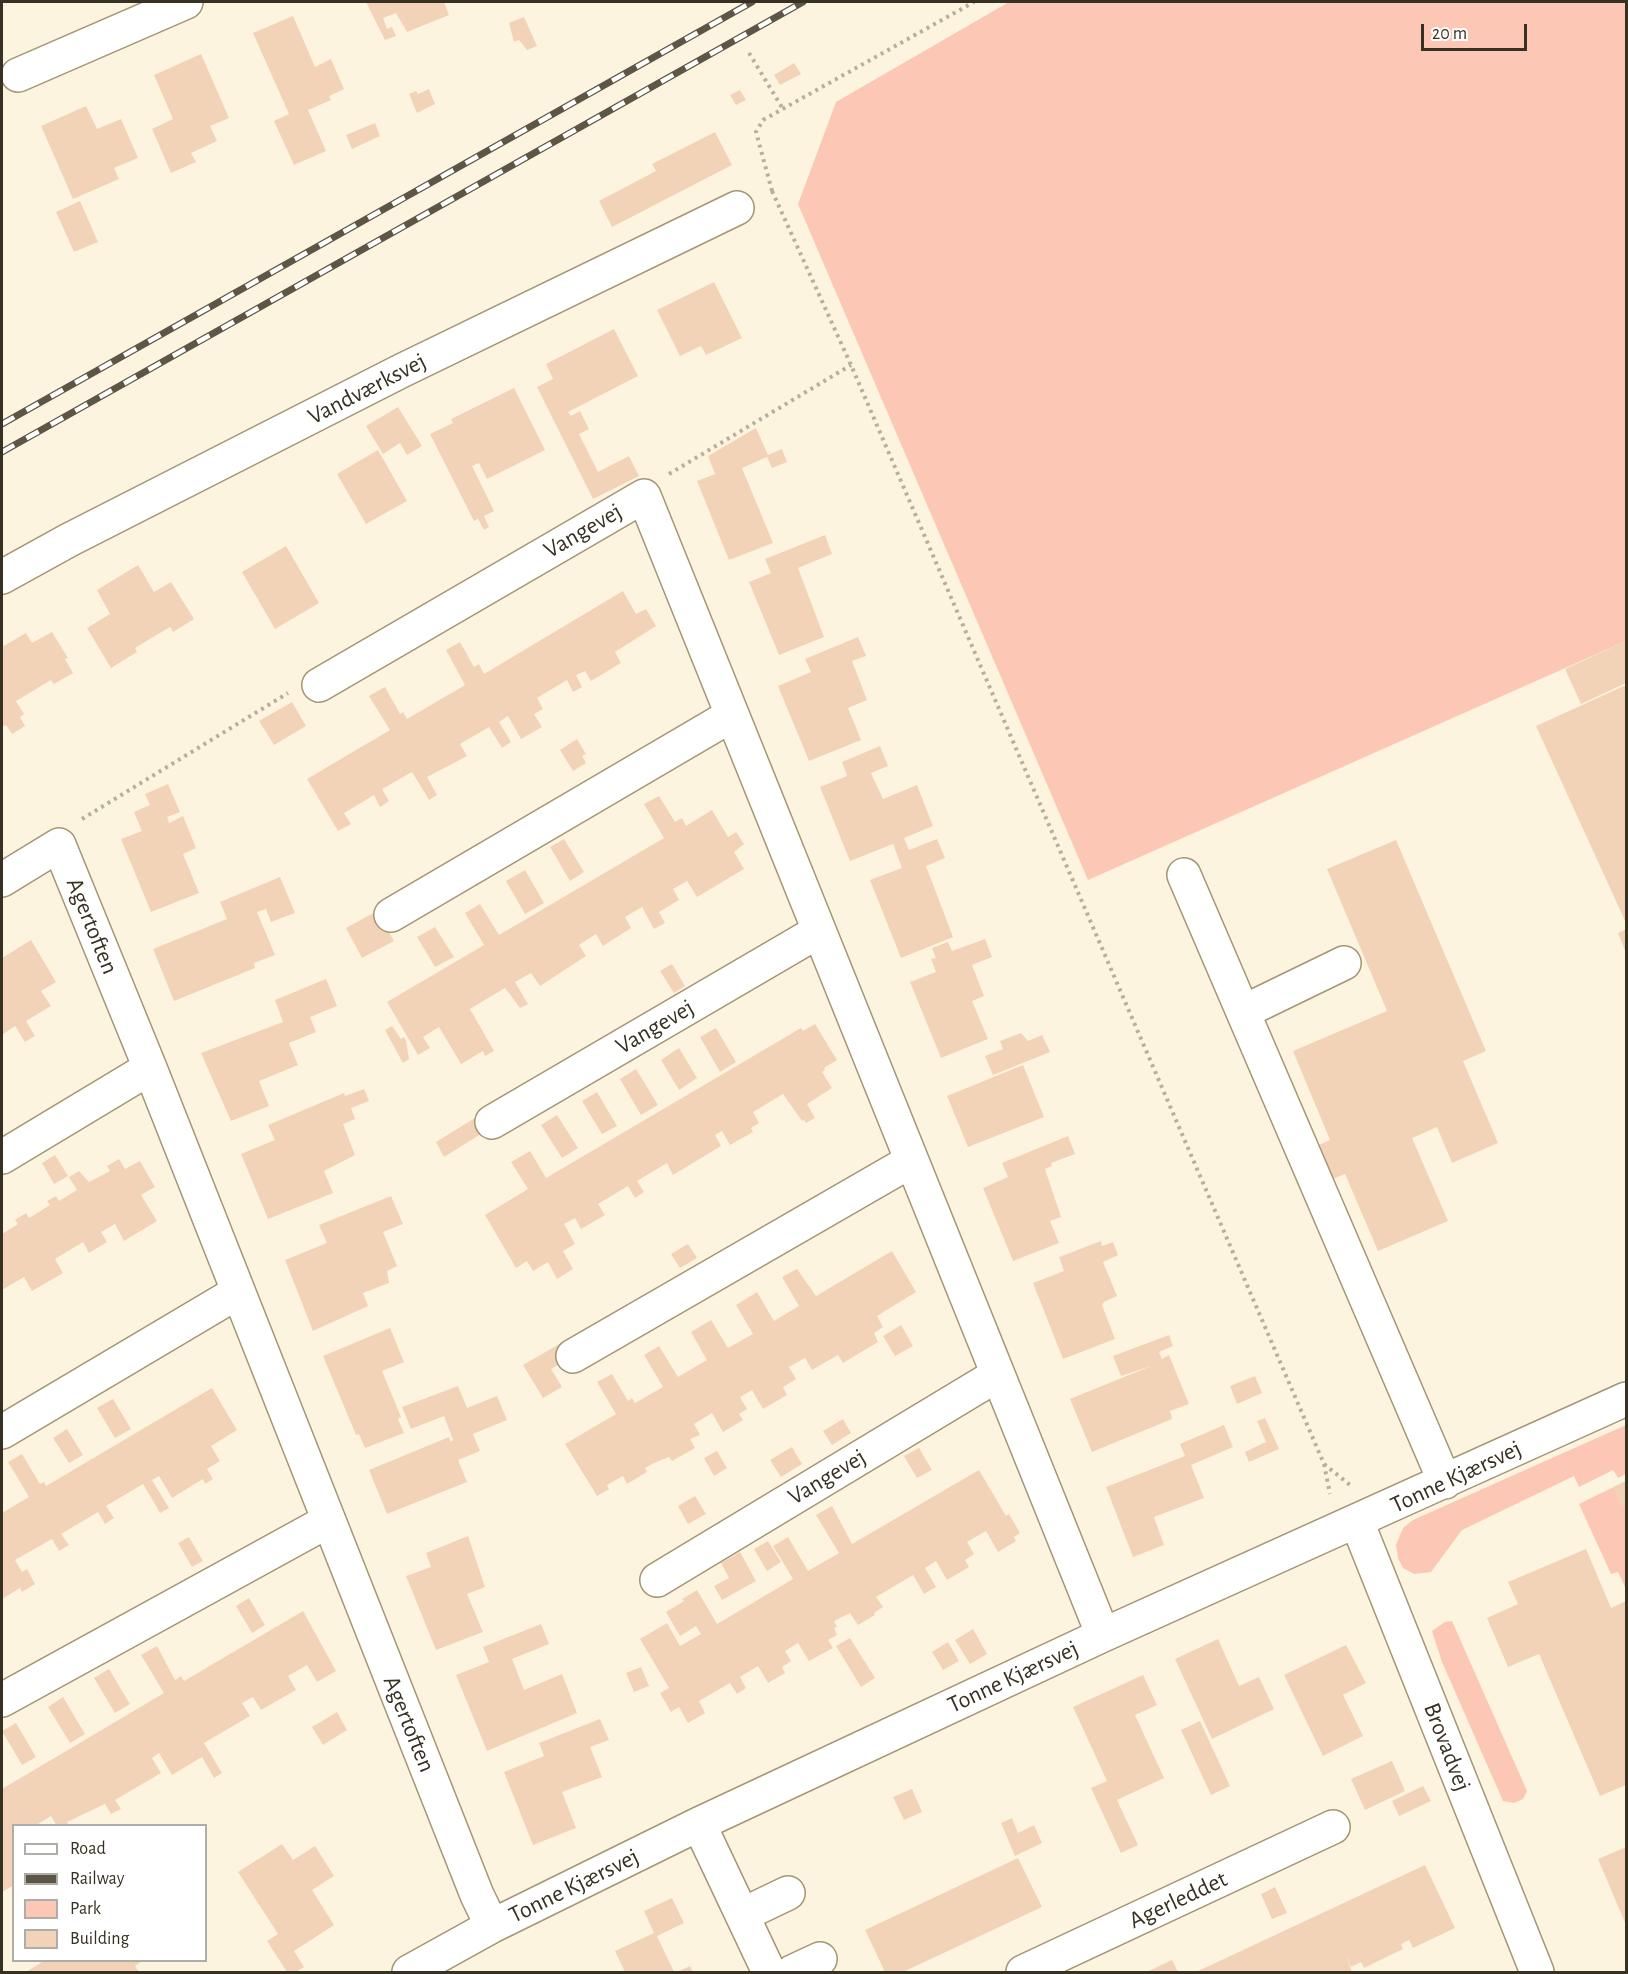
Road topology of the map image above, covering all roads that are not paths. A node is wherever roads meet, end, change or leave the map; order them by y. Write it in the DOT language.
graph roads {
  1 [pos="178,3"];
  2 [pos="18,75"];
  3 [pos="737,208"];
  4 [pos="2,577"];
  5 [pos="320,685"];
  6 [pos="732,715"];
  7 [pos="1184,875"];
  8 [pos="2,880"];
  9 [pos="391,915"];
  10 [pos="819,931"];
  11 [pos="1344,963"];
  12 [pos="1243,1012"];
  13 [pos="150,1068"];
  14 [pos="492,1122"];
  15 [pos="2,1157"];
  16 [pos="911,1161"];
  17 [pos="238,1292"];
  18 [pos="573,1356"];
  19 [pos="997,1375"];
  20 [pos="1626,1399"];
  21 [pos="2,1432"];
  22 [pos="1445,1482"];
  23 [pos="328,1521"];
  24 [pos="1347,1526"];
  25 [pos="657,1580"];
  26 [pos="1102,1635"];
  27 [pos="2,1700"];
  28 [pos="699,1824"];
  29 [pos="1333,1827"];
  30 [pos="788,1893"];
  31 [pos="742,1916"];
  32 [pos="492,1926"];
  33 [pos="409,1972"];
  34 [pos="770,1972"];
  35 [pos="1023,1972"];
  36 [pos="1538,1972"];
  1 -- 2 [label="street"];
  3 -- 4 [label="street, Vandværksvej"];
  5 -- 6 [label="street, Vangevej"];
  6 -- 9 [label="street"];
  6 -- 10 [label="street, Vangevej"];
  7 -- 12 [label="street"];
  8 -- 13 [label="street, Agertoften"];
  10 -- 14 [label="street, Vangevej"];
  10 -- 16 [label="street, Vangevej"];
  11 -- 12 [label="street"];
  12 -- 22 [label="street"];
  13 -- 15 [label="street"];
  13 -- 17 [label="street, Agertoften"];
  16 -- 18 [label="street"];
  16 -- 19 [label="street, Vangevej"];
  17 -- 21 [label="street"];
  17 -- 23 [label="street, Agertoften"];
  19 -- 25 [label="street, Vangevej"];
  19 -- 26 [label="street, Vangevej"];
  20 -- 22 [label="street, Tonne Kjærsvej"];
  22 -- 24 [label="street, Tonne Kjærsvej"];
  23 -- 27 [label="street"];
  23 -- 32 [label="street, Agertoften"];
  24 -- 26 [label="street, Tonne Kjærsvej"];
  24 -- 36 [label="street, Brovadvej"];
  26 -- 28 [label="street, Tonne Kjærsvej"];
  28 -- 31 [label="street"];
  28 -- 32 [label="street, Tonne Kjærsvej"];
  29 -- 35 [label="street, Agerleddet"];
  30 -- 31 [label="street"];
  31 -- 34 [label="street"];
  32 -- 33 [label="street, Tonne Kjærsvej"];
}
